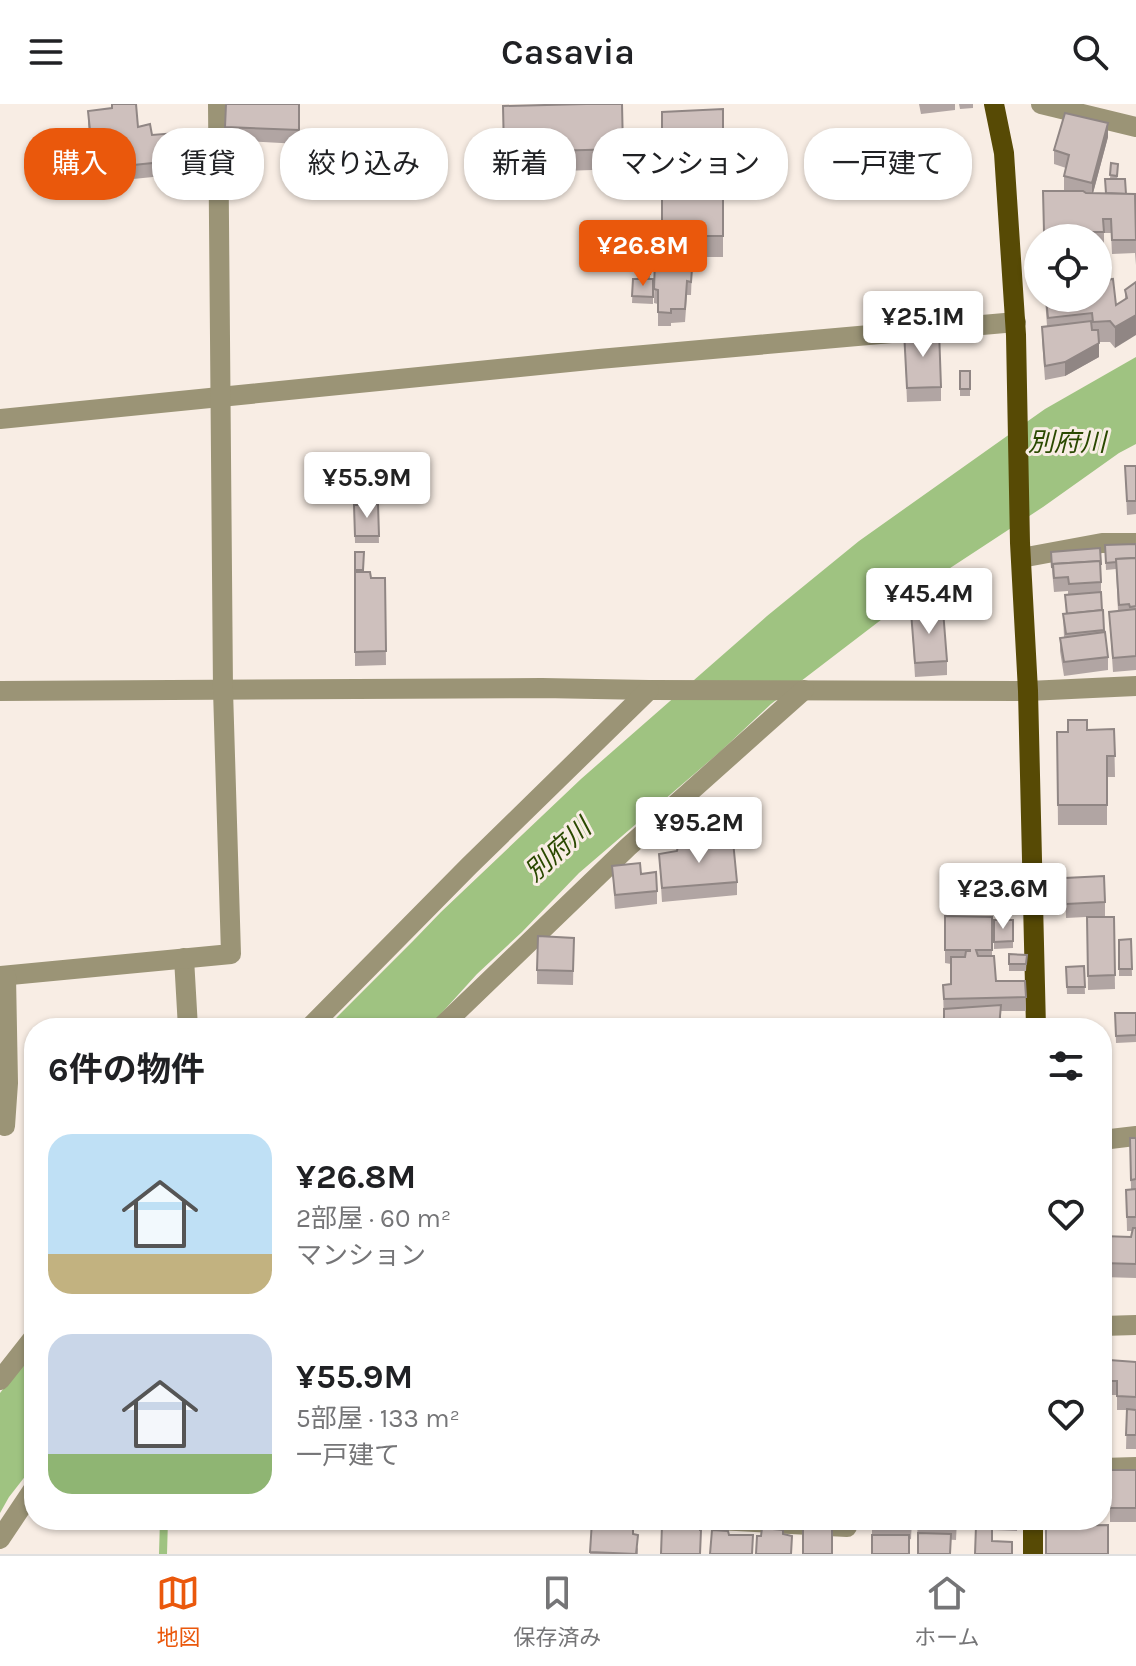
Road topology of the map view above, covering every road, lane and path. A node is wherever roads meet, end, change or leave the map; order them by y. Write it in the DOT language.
graph roads {
  1 [pos="218,104"];
  2 [pos="994,104"];
  3 [pos="1041,104"];
  4 [pos="1136,127"];
  5 [pos="1016,322"];
  6 [pos="220,397"];
  7 [pos="0,419"];
  8 [pos="1136,543"];
  9 [pos="1021,551"];
  10 [pos="1136,686"];
  11 [pos="223,690"];
  12 [pos="654,690"];
  13 [pos="797,690"];
  14 [pos="0,691"];
  15 [pos="1028,691"];
  16 [pos="184,958"];
  17 [pos="3,976"];
  18 [pos="187,1018"];
  19 [pos="319,1018"];
  20 [pos="450,1018"];
  21 [pos="1036,1018"];
  22 [pos="5,1126"];
  23 [pos="1136,1136"];
  24 [pos="1112,1139"];
  25 [pos="1136,1325"];
  26 [pos="1112,1326"];
  27 [pos="24,1350"];
  28 [pos="0,1380"];
  29 [pos="1136,1467"];
  30 [pos="1112,1468"];
  31 [pos="24,1503"];
  32 [pos="1033,1530"];
  33 [pos="0,1539"];
  34 [pos="1033,1554"];
  1 -- 6 [label="street"];
  2 -- 5 [label="main road"];
  3 -- 4 [label="street"];
  5 -- 6 [label="street"];
  5 -- 9 [label="main road"];
  6 -- 7 [label="street"];
  6 -- 11 [label="street"];
  8 -- 9 [label="street"];
  9 -- 15 [label="main road"];
  10 -- 15 [label="street"];
  11 -- 12 [label="street"];
  11 -- 14 [label="street"];
  11 -- 16 [label="street"];
  12 -- 13 [label="street"];
  12 -- 19 [label="street"];
  13 -- 15 [label="street"];
  13 -- 20 [label="street"];
  15 -- 21 [label="main road"];
  16 -- 17 [label="street"];
  16 -- 18 [label="street"];
  17 -- 22 [label="street"];
  23 -- 24 [label="street"];
  25 -- 26 [label="street"];
  27 -- 28 [label="street"];
  29 -- 30 [label="street"];
  31 -- 33 [label="street"];
  32 -- 34 [label="main road"];
}
